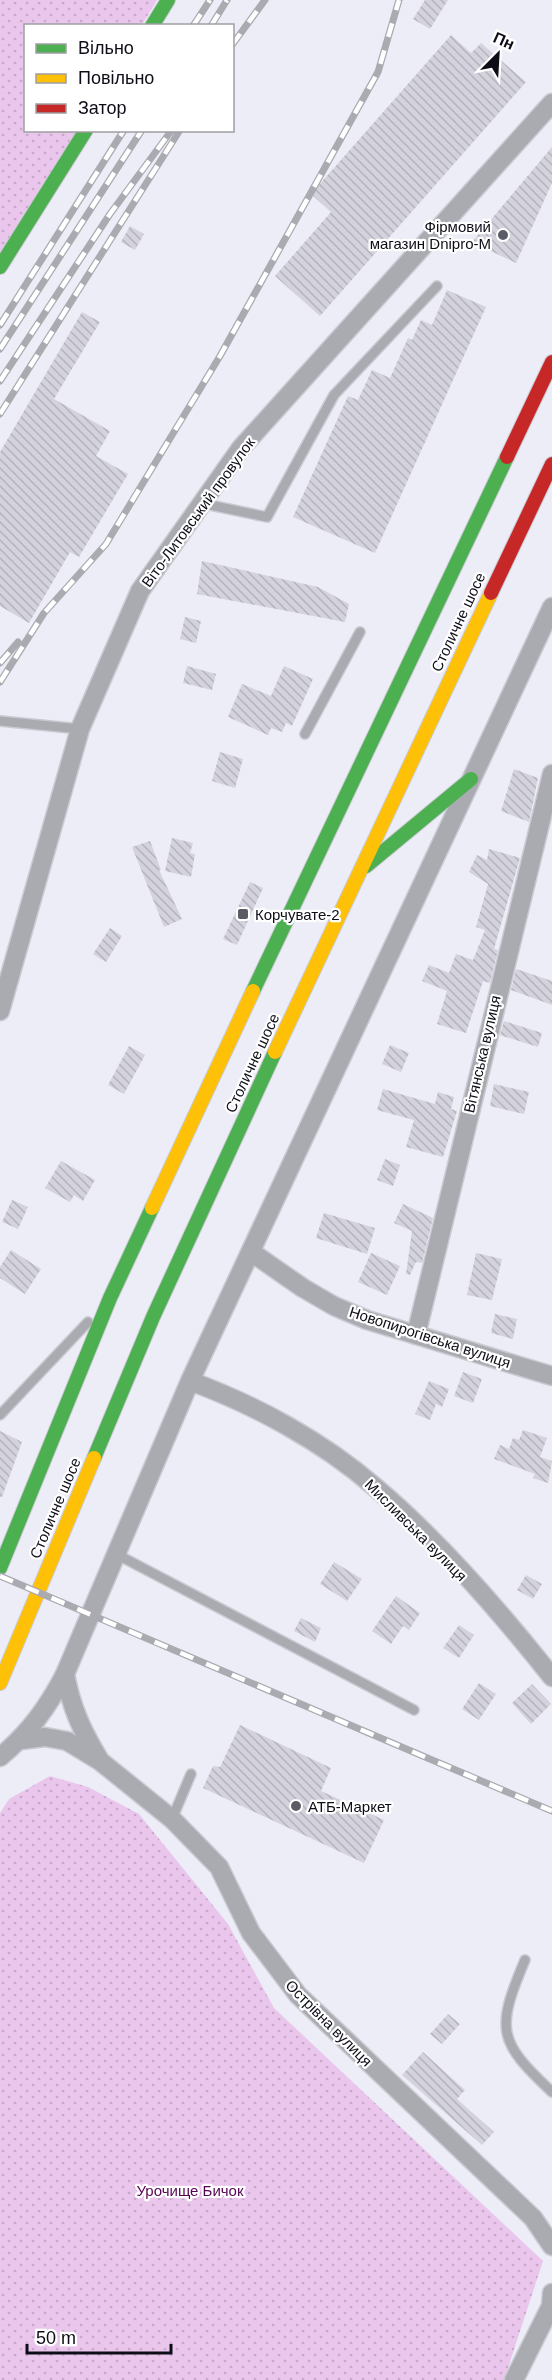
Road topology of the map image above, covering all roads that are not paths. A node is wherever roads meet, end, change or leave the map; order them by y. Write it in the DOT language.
graph roads {
  1 [pos="168,0"];
  2 [pos="153,24"];
  3 [pos="552,103"];
  4 [pos="85,132"];
  5 [pos="0,267"];
  6 [pos="437,286"];
  7 [pos="552,362"];
  8 [pos="552,464"];
  9 [pos="200,503"];
  10 [pos="552,607"];
  11 [pos="360,632"];
  12 [pos="0,721"];
  13 [pos="80,729"];
  14 [pos="305,734"];
  15 [pos="552,774"];
  16 [pos="471,779"];
  17 [pos="358,872"];
  18 [pos="0,1011"];
  19 [pos="251,1252"];
  20 [pos="110,1298"];
  21 [pos="416,1335"];
  22 [pos="552,1376"];
  23 [pos="190,1381"];
  24 [pos="0,1415"];
  25 [pos="116,1554"];
  26 [pos="0,1568"];
  27 [pos="65,1674"];
  28 [pos="552,1677"];
  29 [pos="0,1683"];
  30 [pos="414,1710"];
  31 [pos="21,1740"];
  32 [pos="0,1757"];
  33 [pos="100,1761"];
  34 [pos="191,1774"];
  35 [pos="172,1819"];
  36 [pos="525,1960"];
  37 [pos="552,2092"];
  38 [pos="552,2246"];
  39 [pos="552,2294"];
  40 [pos="514,2380"];
  1 -- 2 [label="main road"];
  3 -- 9 [label="street, Віто-Литовський провулок"];
  4 -- 5 [label="main road"];
  6 -- 9 [label="lane"];
  7 -- 20 [label="main road, Столичне шосе"];
  8 -- 17 [label="main road, Столичне шосе"];
  9 -- 13 [label="street, Віто-Литовський провулок"];
  10 -- 16 [label="street"];
  11 -- 14 [label="lane"];
  12 -- 13 [label="lane"];
  13 -- 18 [label="street, Віто-Литовський провулок"];
  15 -- 21 [label="street, Вітянська вулиця"];
  16 -- 17 [label="main road"];
  16 -- 19 [label="street"];
  17 -- 29 [label="main road, Столичне шосе"];
  19 -- 21 [label="street, Новопирогівська вулиця"];
  19 -- 23 [label="street"];
  20 -- 24 [label="lane"];
  20 -- 26 [label="main road, Столичне шосе"];
  21 -- 22 [label="street, Новопирогівська вулиця"];
  23 -- 25 [label="street"];
  23 -- 28 [label="street, Мисливська вулиця"];
  25 -- 27 [label="street"];
  25 -- 30 [label="lane"];
  27 -- 31 [label="street"];
  27 -- 33 [label="street, Острівна вулиця"];
  31 -- 32 [label="street"];
  31 -- 33 [label="street, Острівна вулиця"];
  33 -- 35 [label="street, Острівна вулиця"];
  34 -- 35 [label="lane"];
  35 -- 38 [label="street, Острівна вулиця"];
  36 -- 37 [label="lane"];
  39 -- 40 [label="street"];
}
